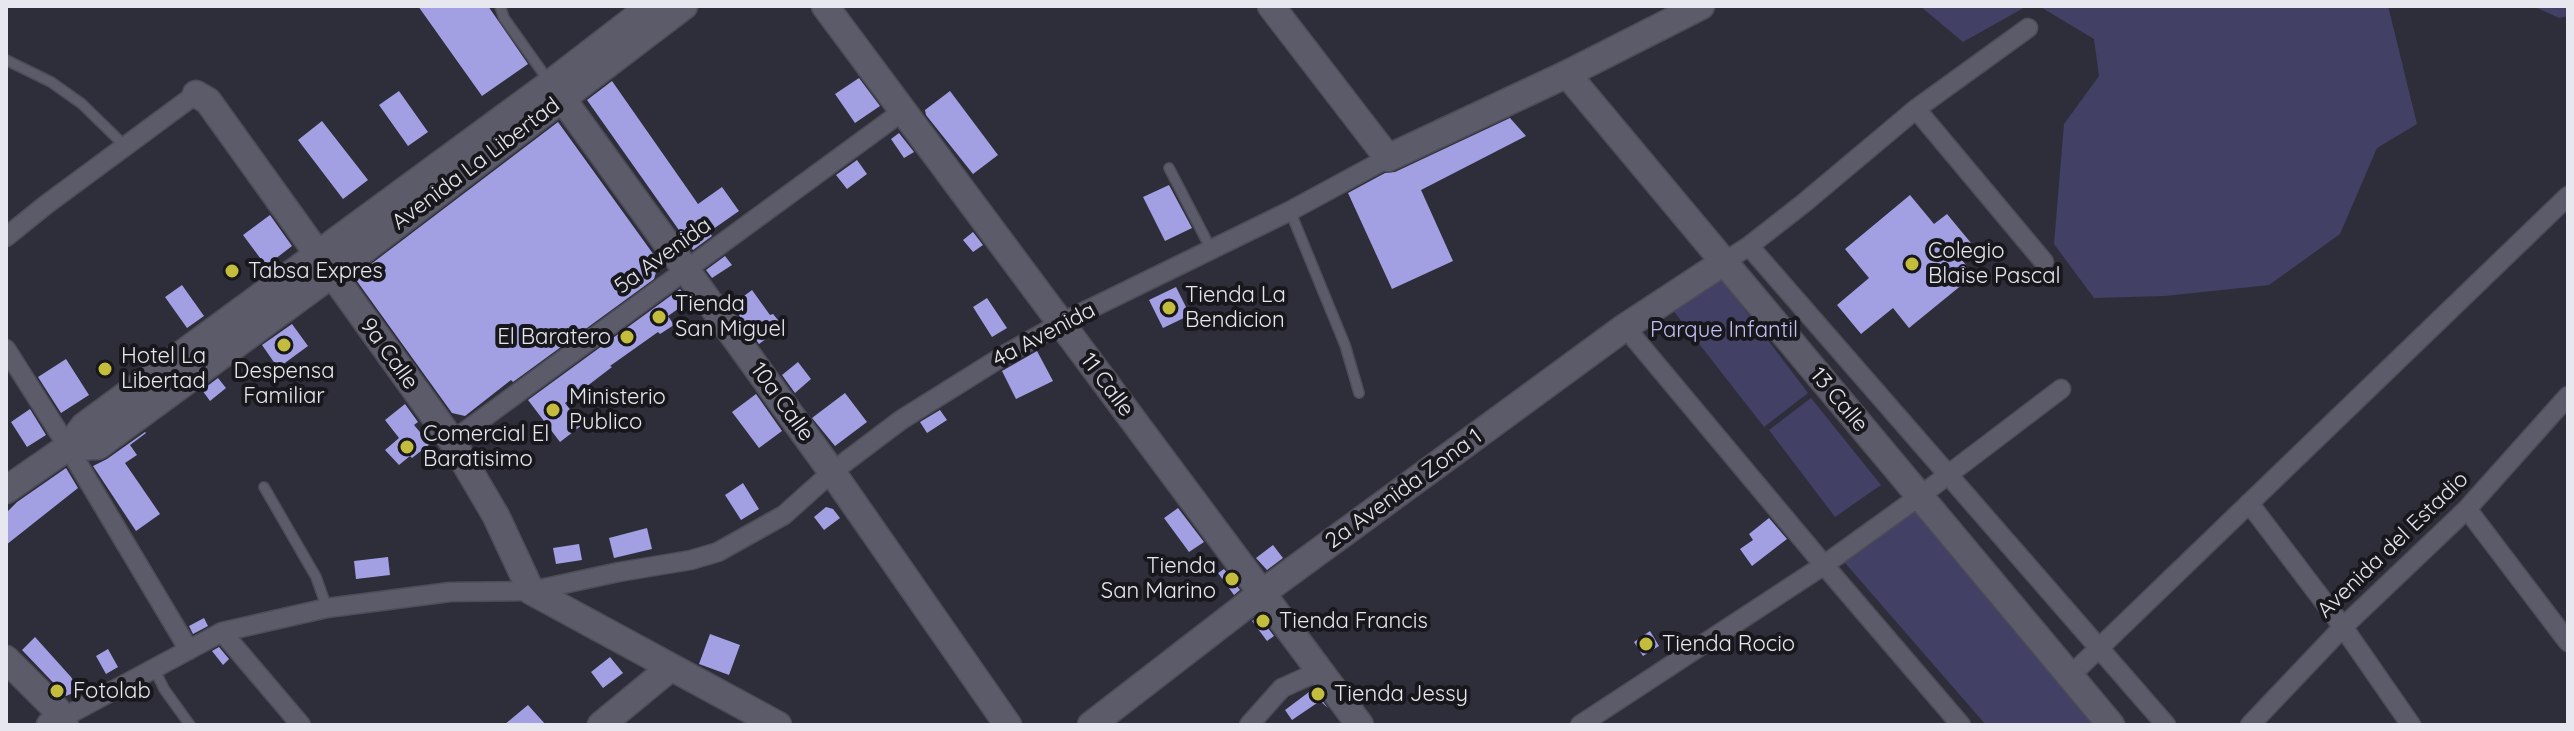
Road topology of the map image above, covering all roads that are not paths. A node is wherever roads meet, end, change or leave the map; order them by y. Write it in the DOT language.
graph roads {
  1 [pos="500,6"];
  2 [pos="651,6"];
  3 [pos="684,6"];
  4 [pos="825,6"];
  5 [pos="1271,6"];
  6 [pos="1701,6"];
  7 [pos="2028,28"];
  8 [pos="6,60"];
  9 [pos="1567,74"];
  10 [pos="556,90"];
  11 [pos="196,94"];
  12 [pos="1916,109"];
  13 [pos="903,111"];
  14 [pos="126,147"];
  15 [pos="1388,158"];
  16 [pos="1169,168"];
  17 [pos="2568,196"];
  18 [pos="1290,211"];
  19 [pos="6,237"];
  20 [pos="1749,246"];
  21 [pos="1212,251"];
  22 [pos="1724,262"];
  23 [pos="2044,262"];
  24 [pos="324,264"];
  25 [pos="686,268"];
  26 [pos="1061,323"];
  27 [pos="1625,327"];
  28 [pos="6,349"];
  29 [pos="2061,389"];
  30 [pos="1359,393"];
  31 [pos="2568,396"];
  32 [pos="452,441"];
  33 [pos="68,447"];
  34 [pos="832,472"];
  35 [pos="1948,473"];
  36 [pos="264,487"];
  37 [pos="6,490"];
  38 [pos="1920,496"];
  39 [pos="2249,503"];
  40 [pos="2467,509"];
  41 [pos="1824,565"];
  42 [pos="531,591"];
  43 [pos="1262,593"];
  44 [pos="327,608"];
  45 [pos="2343,627"];
  46 [pos="222,632"];
  47 [pos="2568,642"];
  48 [pos="2099,647"];
  49 [pos="189,650"];
  50 [pos="6,659"];
  51 [pos="670,668"];
  52 [pos="155,670"];
  53 [pos="1320,671"];
  54 [pos="2070,676"];
  55 [pos="61,722"];
  56 [pos="190,725"];
  57 [pos="301,725"];
  58 [pos="601,725"];
  59 [pos="778,725"];
  60 [pos="1008,725"];
  61 [pos="1091,725"];
  62 [pos="1249,725"];
  63 [pos="1360,725"];
  64 [pos="1580,725"];
  65 [pos="1961,725"];
  66 [pos="2111,725"];
  67 [pos="2166,725"];
  68 [pos="2250,725"];
  69 [pos="2411,725"];
  1 -- 10 [label="lane"];
  2 -- 10 [label="street, Avenida La Libertad"];
  3 -- 10 [label="street, Avenida La Libertad"];
  4 -- 13 [label="street, 11 Calle"];
  5 -- 15 [label="street"];
  6 -- 9 [label="street, 4a Avenida"];
  7 -- 12 [label="street"];
  8 -- 14 [label="lane"];
  9 -- 15 [label="street, 4a Avenida"];
  9 -- 22 [label="street, 13 Calle"];
  10 -- 24 [label="street, Avenida La Libertad"];
  10 -- 25 [label="street, 10a Calle"];
  11 -- 14 [label="street"];
  11 -- 24 [label="street, 9a Calle"];
  12 -- 20 [label="street"];
  12 -- 23 [label="street"];
  13 -- 25 [label="street, 5a Avenida"];
  13 -- 26 [label="street, 11 Calle"];
  14 -- 19 [label="street"];
  15 -- 18 [label="street, 4a Avenida"];
  16 -- 21 [label="lane"];
  17 -- 39 [label="street"];
  18 -- 21 [label="street, 4a Avenida"];
  18 -- 30 [label="lane"];
  20 -- 22 [label="street"];
  20 -- 35 [label="street, 13 Calle"];
  21 -- 26 [label="street, 4a Avenida"];
  22 -- 27 [label="street, 2a Avenida Zona 1"];
  22 -- 38 [label="street, 13 Calle"];
  24 -- 32 [label="street, 9a Calle"];
  24 -- 33 [label="street, Avenida La Libertad"];
  25 -- 32 [label="street, 5a Avenida"];
  25 -- 34 [label="street, 10a Calle"];
  26 -- 34 [label="street, 4a Avenida"];
  26 -- 43 [label="street, 11 Calle"];
  27 -- 41 [label="street"];
  27 -- 43 [label="street, 2a Avenida Zona 1"];
  28 -- 33 [label="street"];
  29 -- 35 [label="street"];
  31 -- 40 [label="street, Avenida del Estadio"];
  32 -- 42 [label="street, 9a Calle"];
  33 -- 37 [label="street, Avenida La Libertad"];
  33 -- 49 [label="street"];
  34 -- 42 [label="street, 4a Avenida"];
  34 -- 60 [label="street, 10a Calle"];
  35 -- 38 [label="street"];
  35 -- 48 [label="street, 13 Calle"];
  36 -- 44 [label="lane"];
  38 -- 41 [label="street"];
  38 -- 54 [label="street, 13 Calle"];
  39 -- 45 [label="street"];
  39 -- 48 [label="street"];
  40 -- 45 [label="street, Avenida del Estadio"];
  40 -- 47 [label="street"];
  41 -- 64 [label="street"];
  41 -- 65 [label="street"];
  42 -- 44 [label="street"];
  42 -- 51 [label="street"];
  43 -- 53 [label="street, 11 Calle"];
  43 -- 61 [label="street, 2a Avenida Zona 1"];
  44 -- 46 [label="street"];
  45 -- 68 [label="street, Avenida del Estadio"];
  45 -- 69 [label="street"];
  46 -- 49 [label="street"];
  46 -- 57 [label="street"];
  48 -- 54 [label="street"];
  48 -- 67 [label="street, 13 Calle"];
  49 -- 52 [label="street"];
  50 -- 55 [label="street"];
  51 -- 58 [label="street"];
  51 -- 59 [label="street"];
  52 -- 55 [label="street"];
  52 -- 56 [label="lane"];
  53 -- 62 [label="street"];
  53 -- 63 [label="street, 11 Calle"];
  54 -- 66 [label="street, 13 Calle"];
}
